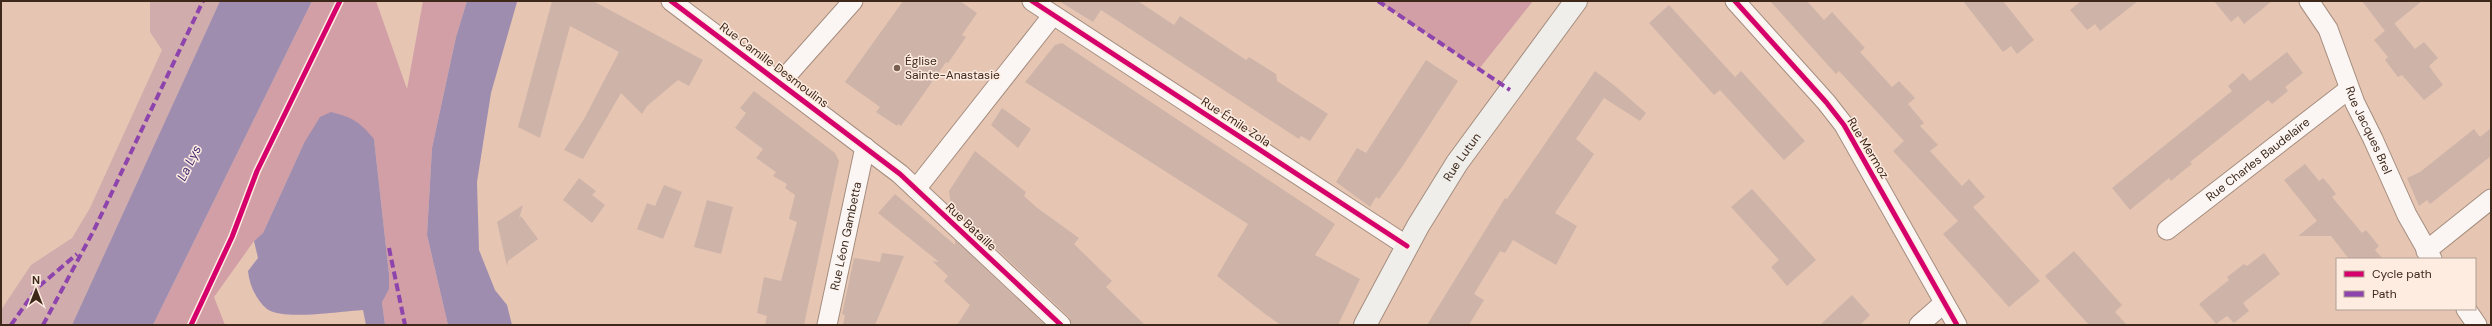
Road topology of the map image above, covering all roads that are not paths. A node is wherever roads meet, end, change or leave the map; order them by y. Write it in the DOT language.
graph roads {
  1 [pos="671,1"];
  2 [pos="853,1"];
  3 [pos="1032,1"];
  4 [pos="1576,1"];
  5 [pos="1735,1"];
  6 [pos="2309,1"];
  7 [pos="1053,15"];
  8 [pos="781,82"];
  9 [pos="2349,89"];
  10 [pos="865,147"];
  11 [pos="916,189"];
  12 [pos="2491,199"];
  13 [pos="2168,230"];
  14 [pos="1407,246"];
  15 [pos="2429,255"];
  16 [pos="1944,303"];
  17 [pos="2467,310"];
  18 [pos="827,325"];
  19 [pos="1061,325"];
  20 [pos="1365,325"];
  21 [pos="1919,325"];
  22 [pos="1957,325"];
  23 [pos="2477,325"];
  1 -- 8 [label="street, Rue Camille Desmoulins"];
  2 -- 8 [label="street"];
  3 -- 7 [label="street, Rue Émile Zola"];
  4 -- 14 [label="main road, Rue Lutun"];
  5 -- 16 [label="street, Rue Mermoz"];
  6 -- 9 [label="street, Rue Jacques Brel"];
  7 -- 11 [label="street"];
  7 -- 14 [label="street, Rue Émile Zola"];
  8 -- 10 [label="street, Rue Camille Desmoulins"];
  9 -- 13 [label="street, Rue Charles Baudelaire"];
  9 -- 15 [label="street, Rue Jacques Brel"];
  10 -- 11 [label="street, Rue Bataille"];
  10 -- 18 [label="street, Rue Léon Gambetta"];
  11 -- 19 [label="street, Rue Bataille"];
  12 -- 15 [label="street"];
  14 -- 20 [label="main road, Rue Lutun"];
  16 -- 21 [label="street"];
  16 -- 22 [label="street, Rue Mermoz"];
  17 -- 23 [label="street"];
}
